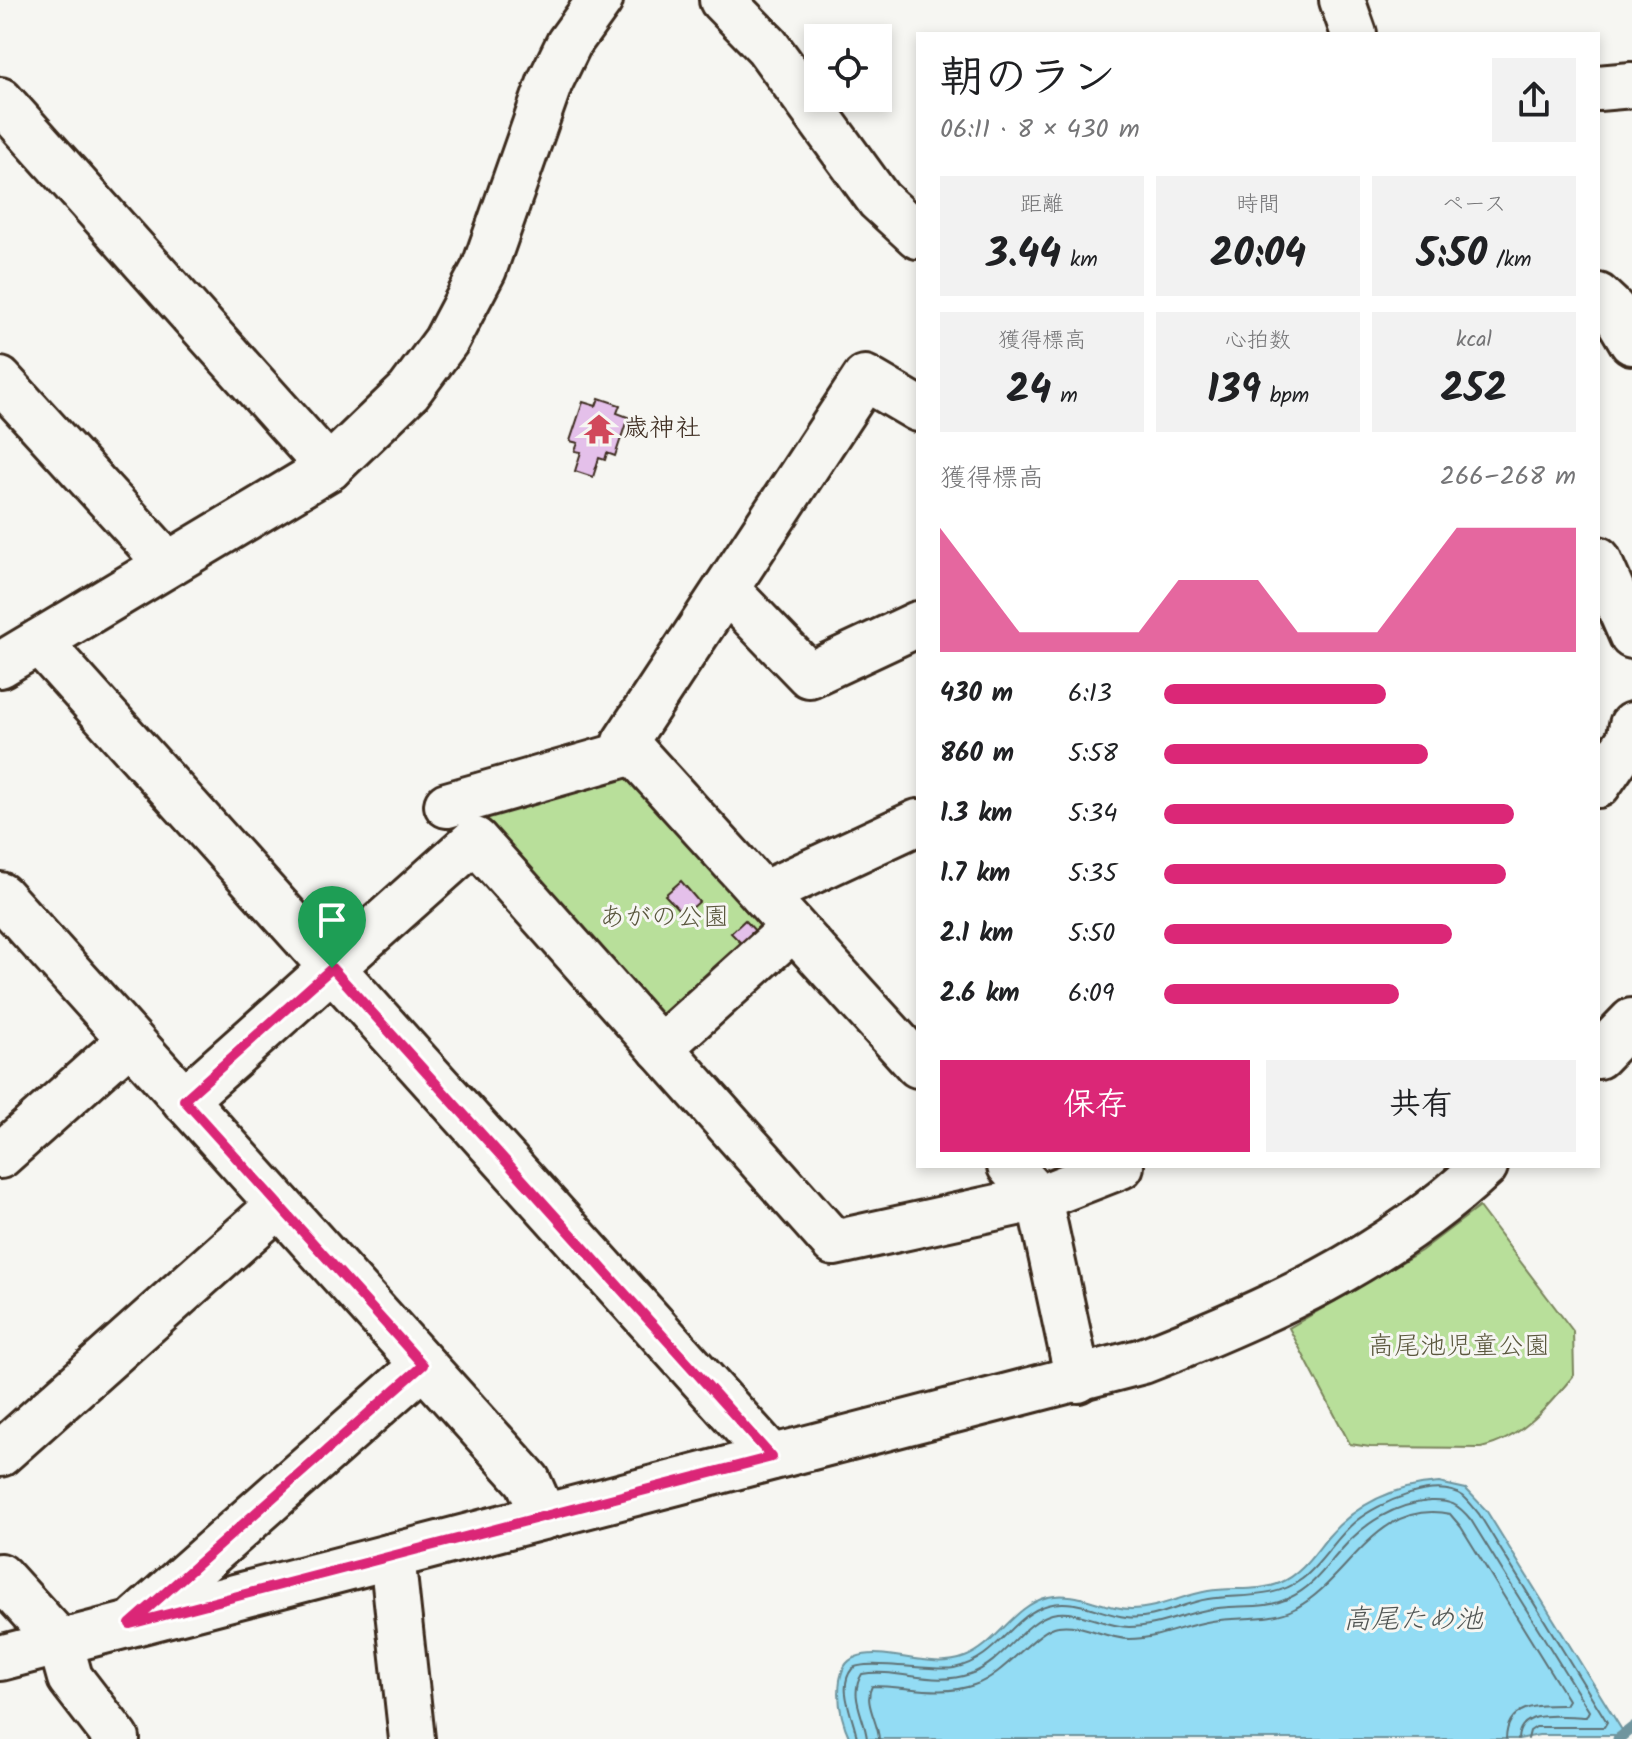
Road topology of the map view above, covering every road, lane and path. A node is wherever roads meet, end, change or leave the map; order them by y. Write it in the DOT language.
graph roads {
  1 [pos="600,0"];
  2 [pos="722,0"];
  3 [pos="1342,0"];
  4 [pos="1353,32"];
  5 [pos="1632,85"];
  6 [pos="1600,88"];
  7 [pos="0,100"];
  8 [pos="916,234"];
  9 [pos="1600,298"];
  10 [pos="1632,342"];
  11 [pos="0,380"];
  12 [pos="916,408"];
  13 [pos="329,468"];
  14 [pos="167,563"];
  15 [pos="1600,564"];
  16 [pos="726,589"];
  17 [pos="916,625"];
  18 [pos="1632,636"];
  19 [pos="39,642"];
  20 [pos="0,665"];
  21 [pos="1632,725"];
  22 [pos="633,752"];
  23 [pos="1600,782"];
  24 [pos="447,805"];
  25 [pos="916,823"];
  26 [pos="763,894"];
  27 [pos="0,895"];
  28 [pos="793,928"];
  29 [pos="332,968"];
  30 [pos="1632,1021"];
  31 [pos="130,1040"];
  32 [pos="910,1044"];
  33 [pos="660,1048"];
  34 [pos="1600,1054"];
  35 [pos="184,1100"];
  36 [pos="0,1156"];
  37 [pos="1012,1168"];
  38 [pos="1116,1168"];
  39 [pos="1483,1168"];
  40 [pos="1039,1198"];
  41 [pos="279,1205"];
  42 [pos="423,1365"];
  43 [pos="1078,1380"];
  44 [pos="0,1454"];
  45 [pos="772,1457"];
  46 [pos="544,1517"];
  47 [pos="392,1556"];
  48 [pos="0,1576"];
  49 [pos="130,1624"];
  50 [pos="60,1642"];
  51 [pos="0,1658"];
  52 [pos="117,1739"];
  53 [pos="412,1739"];
  1 -- 13 [label="street"];
  2 -- 8 [label="street"];
  3 -- 4 [label="street"];
  5 -- 6 [label="street"];
  7 -- 13 [label="street"];
  9 -- 10 [label="street"];
  11 -- 14 [label="street"];
  12 -- 16 [label="street"];
  13 -- 14 [label="street"];
  14 -- 19 [label="street"];
  15 -- 18 [label="street"];
  16 -- 17 [label="street"];
  16 -- 22 [label="street"];
  19 -- 20 [label="street"];
  19 -- 29 [label="street"];
  21 -- 23 [label="street"];
  22 -- 24 [label="street"];
  22 -- 26 [label="street"];
  25 -- 26 [label="street"];
  26 -- 28 [label="street"];
  27 -- 31 [label="street"];
  28 -- 32 [label="street"];
  28 -- 33 [label="street"];
  29 -- 33 [label="street"];
  29 -- 35 [label="street"];
  29 -- 45 [label="street"];
  30 -- 34 [label="street"];
  31 -- 35 [label="street"];
  31 -- 36 [label="street"];
  33 -- 40 [label="street"];
  35 -- 41 [label="street"];
  37 -- 40 [label="street"];
  38 -- 40 [label="street"];
  39 -- 43 [label="street"];
  40 -- 43 [label="street"];
  41 -- 42 [label="street"];
  41 -- 44 [label="street"];
  42 -- 46 [label="street"];
  42 -- 49 [label="street"];
  43 -- 45 [label="street"];
  45 -- 46 [label="street"];
  46 -- 47 [label="street"];
  47 -- 49 [label="street"];
  47 -- 53 [label="street"];
  48 -- 50 [label="street"];
  49 -- 50 [label="street"];
  50 -- 51 [label="street"];
  50 -- 52 [label="street"];
}
